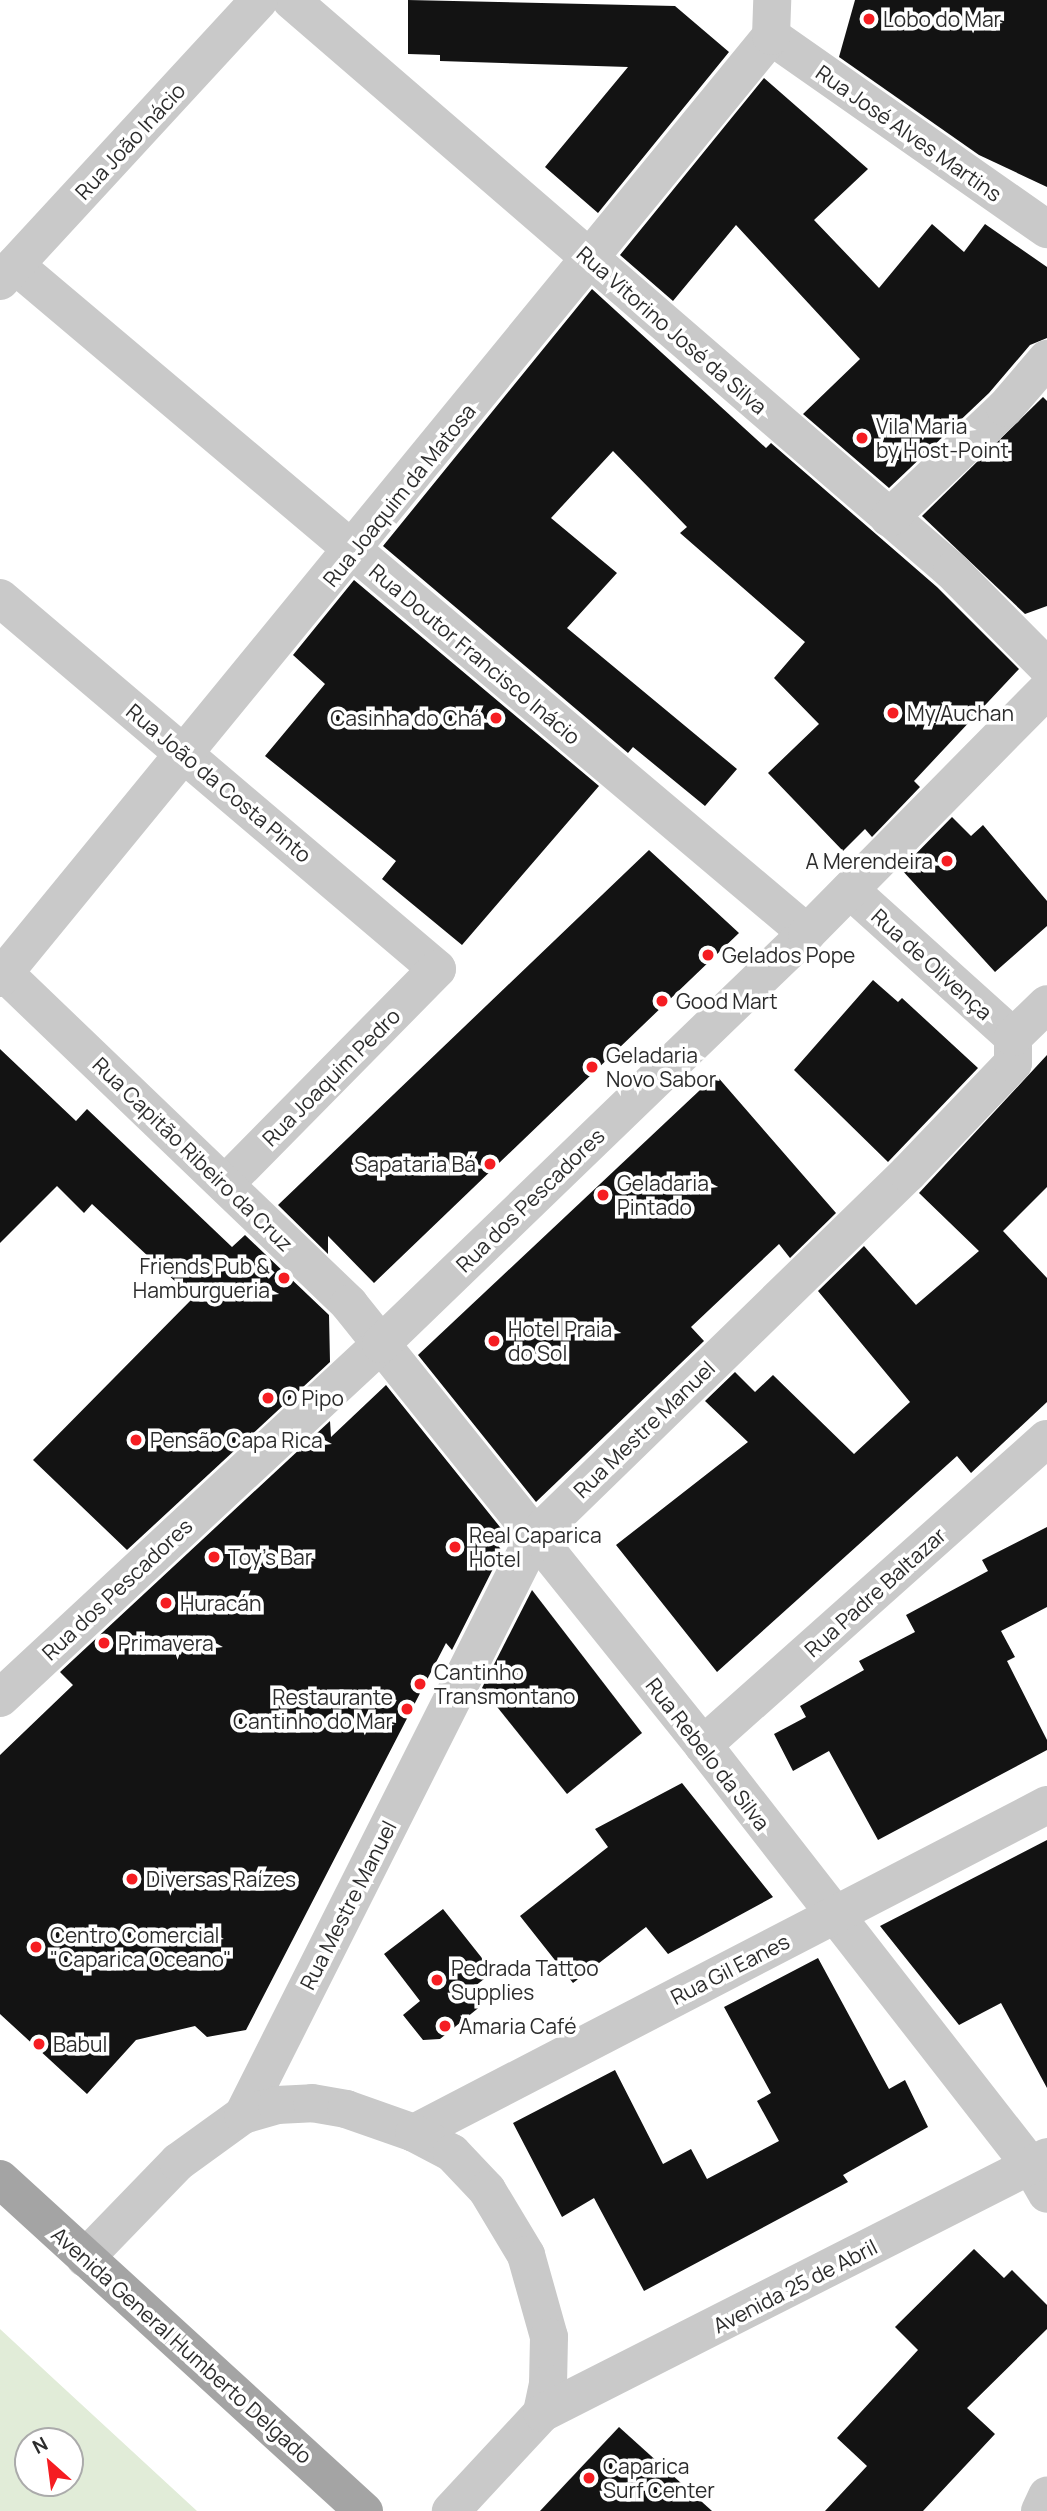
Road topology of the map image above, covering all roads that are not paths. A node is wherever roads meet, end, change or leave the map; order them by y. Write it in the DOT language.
graph roads {
  1 [pos="259,0"];
  2 [pos="291,0"];
  3 [pos="772,18"];
  4 [pos="1047,229"];
  5 [pos="590,260"];
  6 [pos="7,273"];
  7 [pos="1047,359"];
  8 [pos="889,518"];
  9 [pos="353,552"];
  10 [pos="0,598"];
  11 [pos="1047,667"];
  12 [pos="1047,690"];
  13 [pos="186,755"];
  14 [pos="850,890"];
  15 [pos="807,933"];
  16 [pos="437,969"];
  17 [pos="1,973"];
  18 [pos="1047,1004"];
  19 [pos="1013,1037"];
  20 [pos="225,1184"];
  21 [pos="381,1344"];
  22 [pos="1047,1438"];
  23 [pos="534,1537"];
  24 [pos="0,1698"];
  25 [pos="703,1745"];
  26 [pos="1047,1805"];
  27 [pos="834,1915"];
  28 [pos="243,2115"];
  29 [pos="414,2133"];
  30 [pos="1042,2173"];
  31 [pos="0,2179"];
  32 [pos="85,2258"];
  33 [pos="549,2337"];
  34 [pos="619,2375"];
  35 [pos="542,2413"];
  36 [pos="1047,2496"];
  37 [pos="364,2511"];
  38 [pos="451,2511"];
  39 [pos="1040,2511"];
  1 -- 6 [label="street, Rua João Inácio"];
  2 -- 5 [label="street, Rua Vitorino José da Silva"];
  3 -- 4 [label="street, Rua José Alves Martins"];
  3 -- 5 [label="street, Rua Joaquim da Matosa"];
  5 -- 8 [label="street, Rua Vitorino José da Silva"];
  5 -- 9 [label="street, Rua Joaquim da Matosa"];
  6 -- 9 [label="street, Rua Doutor Francisco Inácio"];
  7 -- 8 [label="street"];
  8 -- 11 [label="street, Rua Vitorino José da Silva"];
  9 -- 13 [label="street, Rua Joaquim da Matosa"];
  9 -- 15 [label="street, Rua Doutor Francisco Inácio"];
  10 -- 13 [label="street, Rua João da Costa Pinto"];
  12 -- 14 [label="street, Rua dos Pescadores"];
  13 -- 16 [label="street, Rua João da Costa Pinto"];
  13 -- 17 [label="street, Rua Joaquim da Matosa"];
  14 -- 15 [label="street, Rua dos Pescadores"];
  14 -- 19 [label="street, Rua de Olivença"];
  15 -- 21 [label="street, Rua dos Pescadores"];
  16 -- 20 [label="street, Rua Joaquim Pedro"];
  17 -- 20 [label="street, Rua Capitão Ribeiro da Cruz"];
  18 -- 19 [label="street"];
  19 -- 23 [label="street, Rua Mestre Manuel"];
  20 -- 21 [label="street, Rua Capitão Ribeiro da Cruz"];
  21 -- 23 [label="street, Rua Rebelo da Silva"];
  21 -- 24 [label="street, Rua dos Pescadores"];
  22 -- 25 [label="street, Rua Padre Baltazar"];
  23 -- 25 [label="street, Rua Rebelo da Silva"];
  23 -- 28 [label="street, Rua Mestre Manuel"];
  25 -- 27 [label="street, Rua Rebelo da Silva"];
  26 -- 27 [label="street, Rua Gil Eanes"];
  27 -- 29 [label="street, Rua Gil Eanes"];
  27 -- 30 [label="street, Rua Rebelo da Silva"];
  28 -- 29 [label="street"];
  28 -- 32 [label="street"];
  29 -- 33 [label="street"];
  30 -- 34 [label="street, Avenida 25 de Abril"];
  31 -- 32 [label="main road, Avenida General Humberto Delgado"];
  32 -- 37 [label="main road, Avenida General Humberto Delgado"];
  33 -- 34 [label="street"];
  33 -- 35 [label="street"];
  34 -- 35 [label="street, Avenida 25 de Abril"];
  35 -- 38 [label="street"];
  36 -- 39 [label="street"];
}
